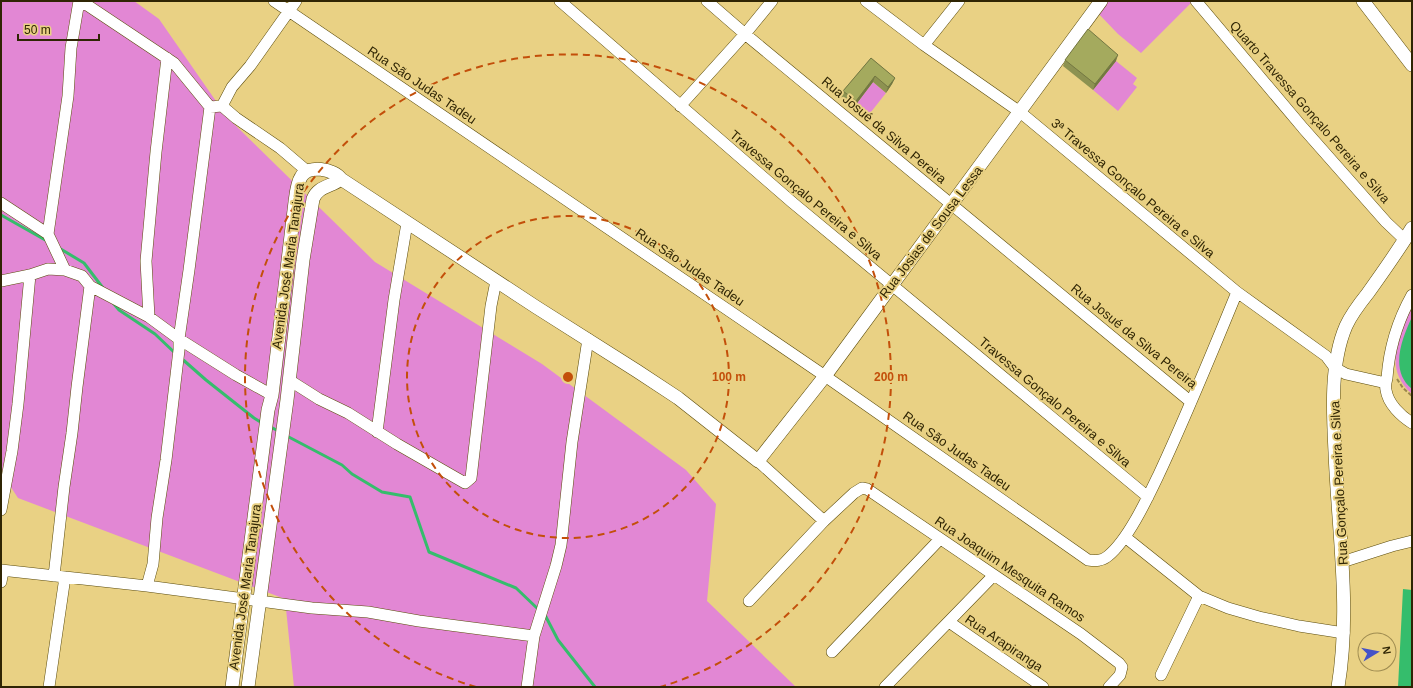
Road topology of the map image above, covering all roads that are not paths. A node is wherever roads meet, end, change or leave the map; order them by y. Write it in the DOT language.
graph roads {
  1 [pos="80,1"];
  2 [pos="274,1"];
  3 [pos="296,1"];
  4 [pos="560,1"];
  5 [pos="707,1"];
  6 [pos="772,1"];
  7 [pos="866,1"];
  8 [pos="959,1"];
  9 [pos="1101,1"];
  10 [pos="1196,1"];
  11 [pos="1363,1"];
  12 [pos="288,11"];
  13 [pos="745,34"];
  14 [pos="924,45"];
  15 [pos="167,58"];
  16 [pos="1412,65"];
  17 [pos="222,106"];
  18 [pos="680,106"];
  19 [pos="210,107"];
  20 [pos="1020,112"];
  21 [pos="307,171"];
  22 [pos="341,180"];
  23 [pos="1,203"];
  24 [pos="951,204"];
  25 [pos="407,223"];
  26 [pos="1412,228"];
  27 [pos="48,234"];
  28 [pos="1405,240"];
  29 [pos="288,258"];
  30 [pos="303,260"];
  31 [pos="65,270"];
  32 [pos="30,275"];
  33 [pos="1,281"];
  34 [pos="496,281"];
  35 [pos="891,285"];
  36 [pos="90,286"];
  37 [pos="1237,292"];
  38 [pos="1412,295"];
  39 [pos="149,317"];
  40 [pos="179,339"];
  41 [pos="588,339"];
  42 [pos="1335,368"];
  43 [pos="825,376"];
  44 [pos="289,380"];
  45 [pos="1386,383"];
  46 [pos="272,395"];
  47 [pos="1191,402"];
  48 [pos="1412,423"];
  49 [pos="377,432"];
  50 [pos="758,462"];
  51 [pos="1148,498"];
  52 [pos="1,506"];
  53 [pos="824,521"];
  54 [pos="1125,537"];
  55 [pos="940,539"];
  56 [pos="1412,541"];
  57 [pos="1342,562"];
  58 [pos="2,570"];
  59 [pos="248,571"];
  60 [pos="264,573"];
  61 [pos="994,575"];
  62 [pos="54,576"];
  63 [pos="65,577"];
  64 [pos="1,582"];
  65 [pos="147,586"];
  66 [pos="1199,596"];
  67 [pos="244,599"];
  68 [pos="261,601"];
  69 [pos="749,601"];
  70 [pos="949,622"];
  71 [pos="1344,633"];
  72 [pos="534,636"];
  73 [pos="832,652"];
  74 [pos="1161,675"];
  75 [pos="49,687"];
  76 [pos="232,687"];
  77 [pos="248,687"];
  78 [pos="527,687"];
  79 [pos="885,687"];
  80 [pos="1044,687"];
  81 [pos="1109,687"];
  82 [pos="1338,687"];
  1 -- 15 [label="street"];
  1 -- 27 [label="street"];
  2 -- 12 [label="street, Rua São Judas Tadeu"];
  3 -- 12 [label="street"];
  4 -- 18 [label="street, Travessa Gonçalo Pereira e Silva"];
  5 -- 13 [label="street, Rua Josué da Silva Pereira"];
  6 -- 13 [label="street"];
  7 -- 14 [label="street, 3ª Travessa Gonçalo Pereira e Silva"];
  8 -- 14 [label="street"];
  9 -- 20 [label="street, Rua Josias de Sousa Lessa"];
  10 -- 28 [label="street, Quarto Travessa Gonçalo Pereira e Silva"];
  11 -- 16 [label="street"];
  12 -- 17 [label="street"];
  12 -- 43 [label="street, Rua São Judas Tadeu"];
  13 -- 18 [label="street"];
  13 -- 24 [label="street, Rua Josué da Silva Pereira"];
  14 -- 20 [label="street, 3ª Travessa Gonçalo Pereira e Silva"];
  15 -- 19 [label="street"];
  15 -- 39 [label="street"];
  17 -- 19 [label="street"];
  17 -- 21 [label="street"];
  18 -- 35 [label="street, Travessa Gonçalo Pereira e Silva"];
  19 -- 40 [label="street"];
  20 -- 24 [label="street, Rua Josias de Sousa Lessa"];
  20 -- 37 [label="street, 3ª Travessa Gonçalo Pereira e Silva"];
  21 -- 22 [label="street, Avenida José Maria Tanajura"];
  21 -- 29 [label="street, Avenida José Maria Tanajura"];
  22 -- 25 [label="street"];
  22 -- 30 [label="street, Avenida José Maria Tanajura"];
  23 -- 27 [label="street"];
  24 -- 35 [label="street, Rua Josias de Sousa Lessa"];
  24 -- 47 [label="street, Rua Josué da Silva Pereira"];
  25 -- 34 [label="street"];
  25 -- 49 [label="street"];
  26 -- 28 [label="street, Rua Gonçalo Pereira e Silva"];
  27 -- 31 [label="street"];
  28 -- 42 [label="street, Rua Gonçalo Pereira e Silva"];
  29 -- 30 [label="street"];
  29 -- 46 [label="street, Avenida José Maria Tanajura"];
  30 -- 44 [label="street, Avenida José Maria Tanajura"];
  31 -- 32 [label="street"];
  31 -- 36 [label="street"];
  32 -- 33 [label="street"];
  32 -- 52 [label="street"];
  34 -- 41 [label="street"];
  34 -- 49 [label="street"];
  35 -- 43 [label="street, Rua Josias de Sousa Lessa"];
  35 -- 51 [label="street, Travessa Gonçalo Pereira e Silva"];
  36 -- 39 [label="street"];
  36 -- 62 [label="street"];
  37 -- 42 [label="street, 3ª Travessa Gonçalo Pereira e Silva"];
  37 -- 47 [label="street"];
  38 -- 45 [label="street"];
  39 -- 40 [label="street"];
  40 -- 46 [label="street"];
  40 -- 65 [label="street"];
  41 -- 50 [label="street"];
  41 -- 72 [label="street"];
  42 -- 45 [label="street, 3ª Travessa Gonçalo Pereira e Silva"];
  42 -- 57 [label="street, Rua Gonçalo Pereira e Silva"];
  43 -- 50 [label="street, Rua Josias de Sousa Lessa"];
  43 -- 54 [label="street, Rua São Judas Tadeu"];
  44 -- 49 [label="street"];
  44 -- 60 [label="street, Avenida José Maria Tanajura"];
  45 -- 48 [label="street"];
  46 -- 59 [label="street, Avenida José Maria Tanajura"];
  47 -- 51 [label="street"];
  50 -- 53 [label="street"];
  51 -- 54 [label="street"];
  53 -- 55 [label="street, Rua Joaquim Mesquita Ramos"];
  53 -- 69 [label="street"];
  54 -- 66 [label="street"];
  55 -- 61 [label="street, Rua Joaquim Mesquita Ramos"];
  55 -- 73 [label="street"];
  56 -- 57 [label="street"];
  57 -- 71 [label="street, Rua Gonçalo Pereira e Silva"];
  58 -- 62 [label="street"];
  58 -- 64 [label="street"];
  59 -- 60 [label="street"];
  59 -- 67 [label="street, Avenida José Maria Tanajura"];
  60 -- 68 [label="street, Avenida José Maria Tanajura"];
  61 -- 70 [label="street"];
  61 -- 81 [label="street, Rua Joaquim Mesquita Ramos"];
  62 -- 63 [label="street"];
  63 -- 65 [label="street"];
  63 -- 75 [label="street"];
  65 -- 67 [label="street"];
  66 -- 71 [label="street"];
  66 -- 74 [label="street"];
  67 -- 68 [label="street"];
  67 -- 76 [label="street, Avenida José Maria Tanajura"];
  68 -- 72 [label="street"];
  68 -- 77 [label="street, Avenida José Maria Tanajura"];
  70 -- 79 [label="street"];
  70 -- 80 [label="street, Rua Arapiranga"];
  71 -- 82 [label="street, Rua Gonçalo Pereira e Silva"];
  72 -- 78 [label="street"];
}
